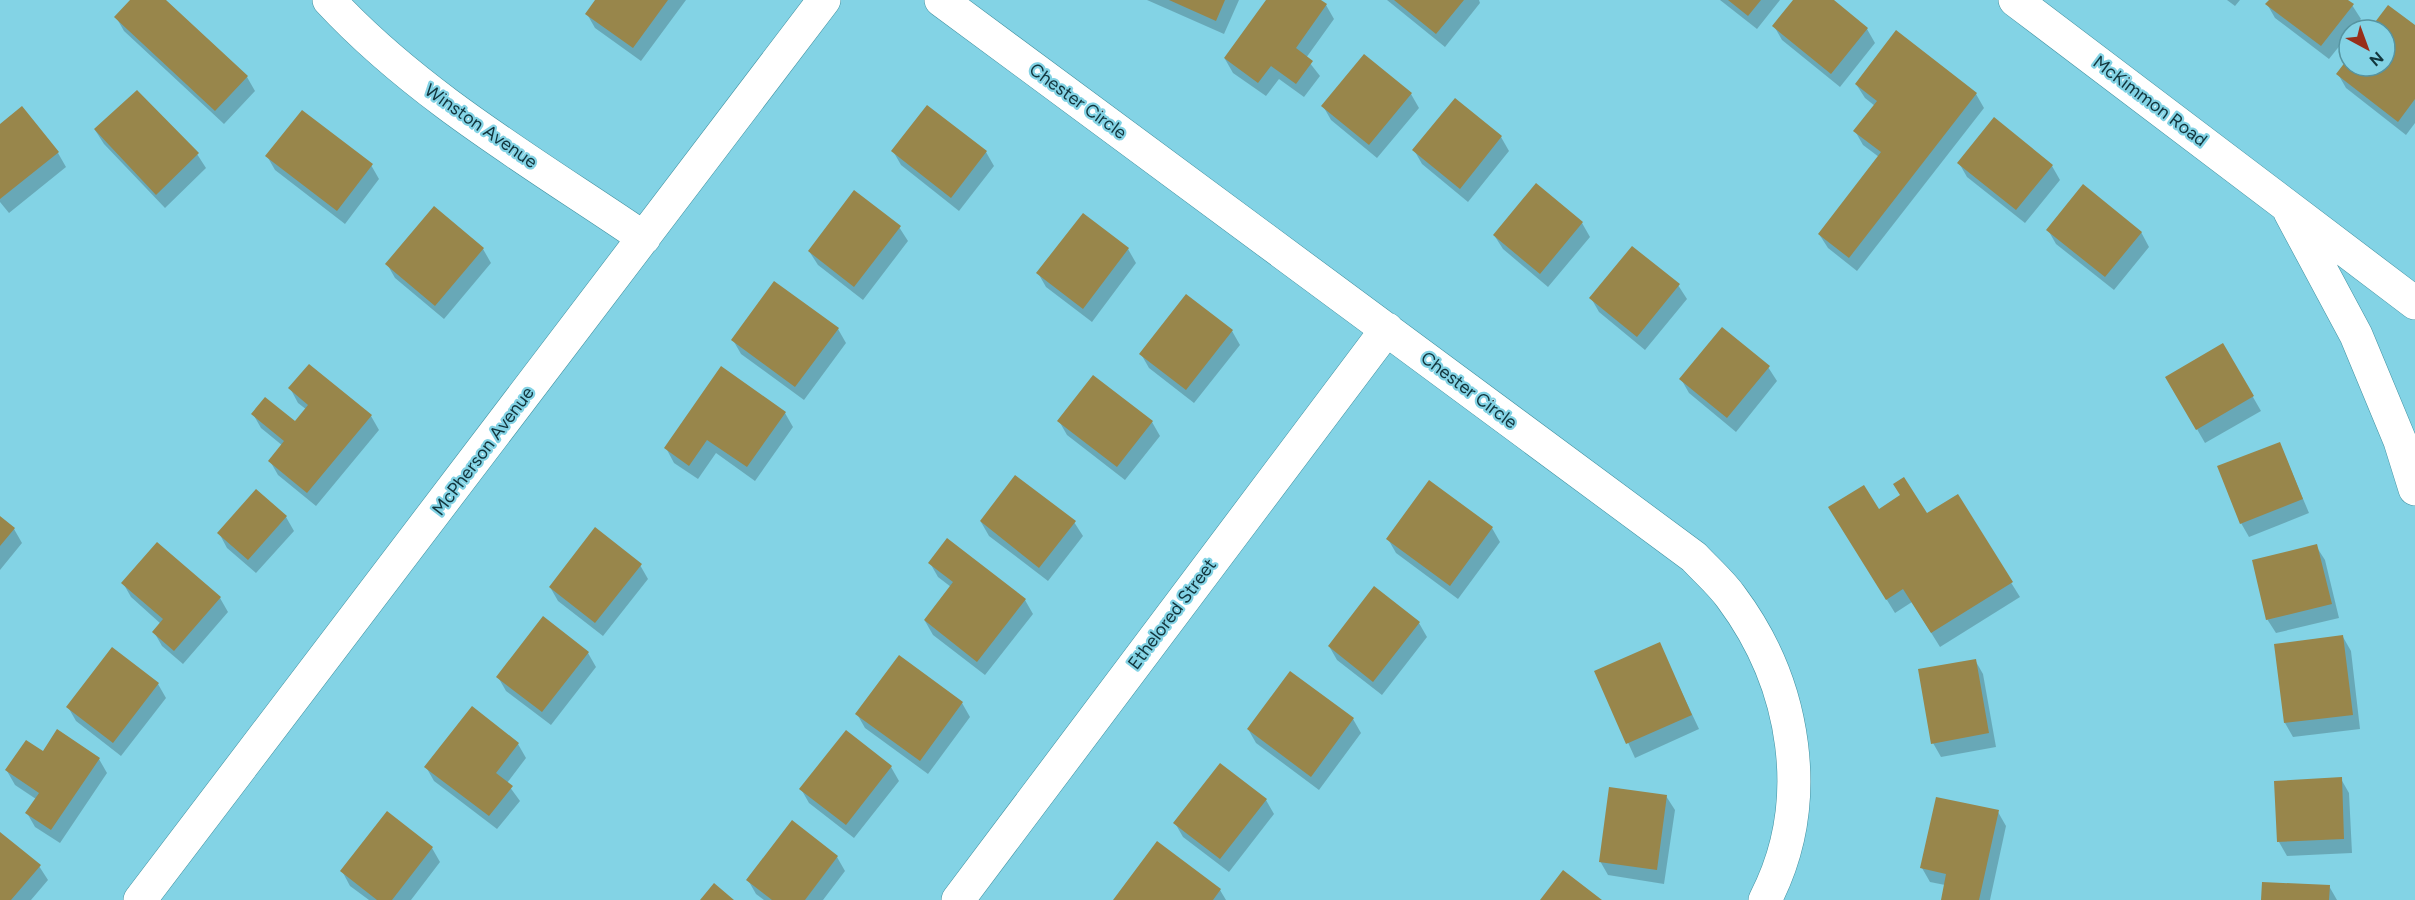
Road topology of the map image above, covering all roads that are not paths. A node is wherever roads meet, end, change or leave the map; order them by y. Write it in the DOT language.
graph roads {
  1 [pos="329,0"];
  2 [pos="824,0"];
  3 [pos="941,0"];
  4 [pos="2015,0"];
  5 [pos="2284,202"];
  6 [pos="644,238"];
  7 [pos="2415,303"];
  8 [pos="1387,329"];
  9 [pos="2415,489"];
  10 [pos="140,900"];
  11 [pos="958,900"];
  12 [pos="1765,900"];
  1 -- 6 [label="street, Winston Avenue"];
  2 -- 6 [label="street, McPherson Avenue"];
  3 -- 8 [label="street, Chester Circle"];
  4 -- 5 [label="street, McKimmon Road"];
  5 -- 7 [label="street, McKimmon Road"];
  5 -- 9 [label="street, McKimmon Road"];
  6 -- 10 [label="street, McPherson Avenue"];
  8 -- 11 [label="street, Ethelored Street"];
  8 -- 12 [label="street, Chester Circle"];
}
